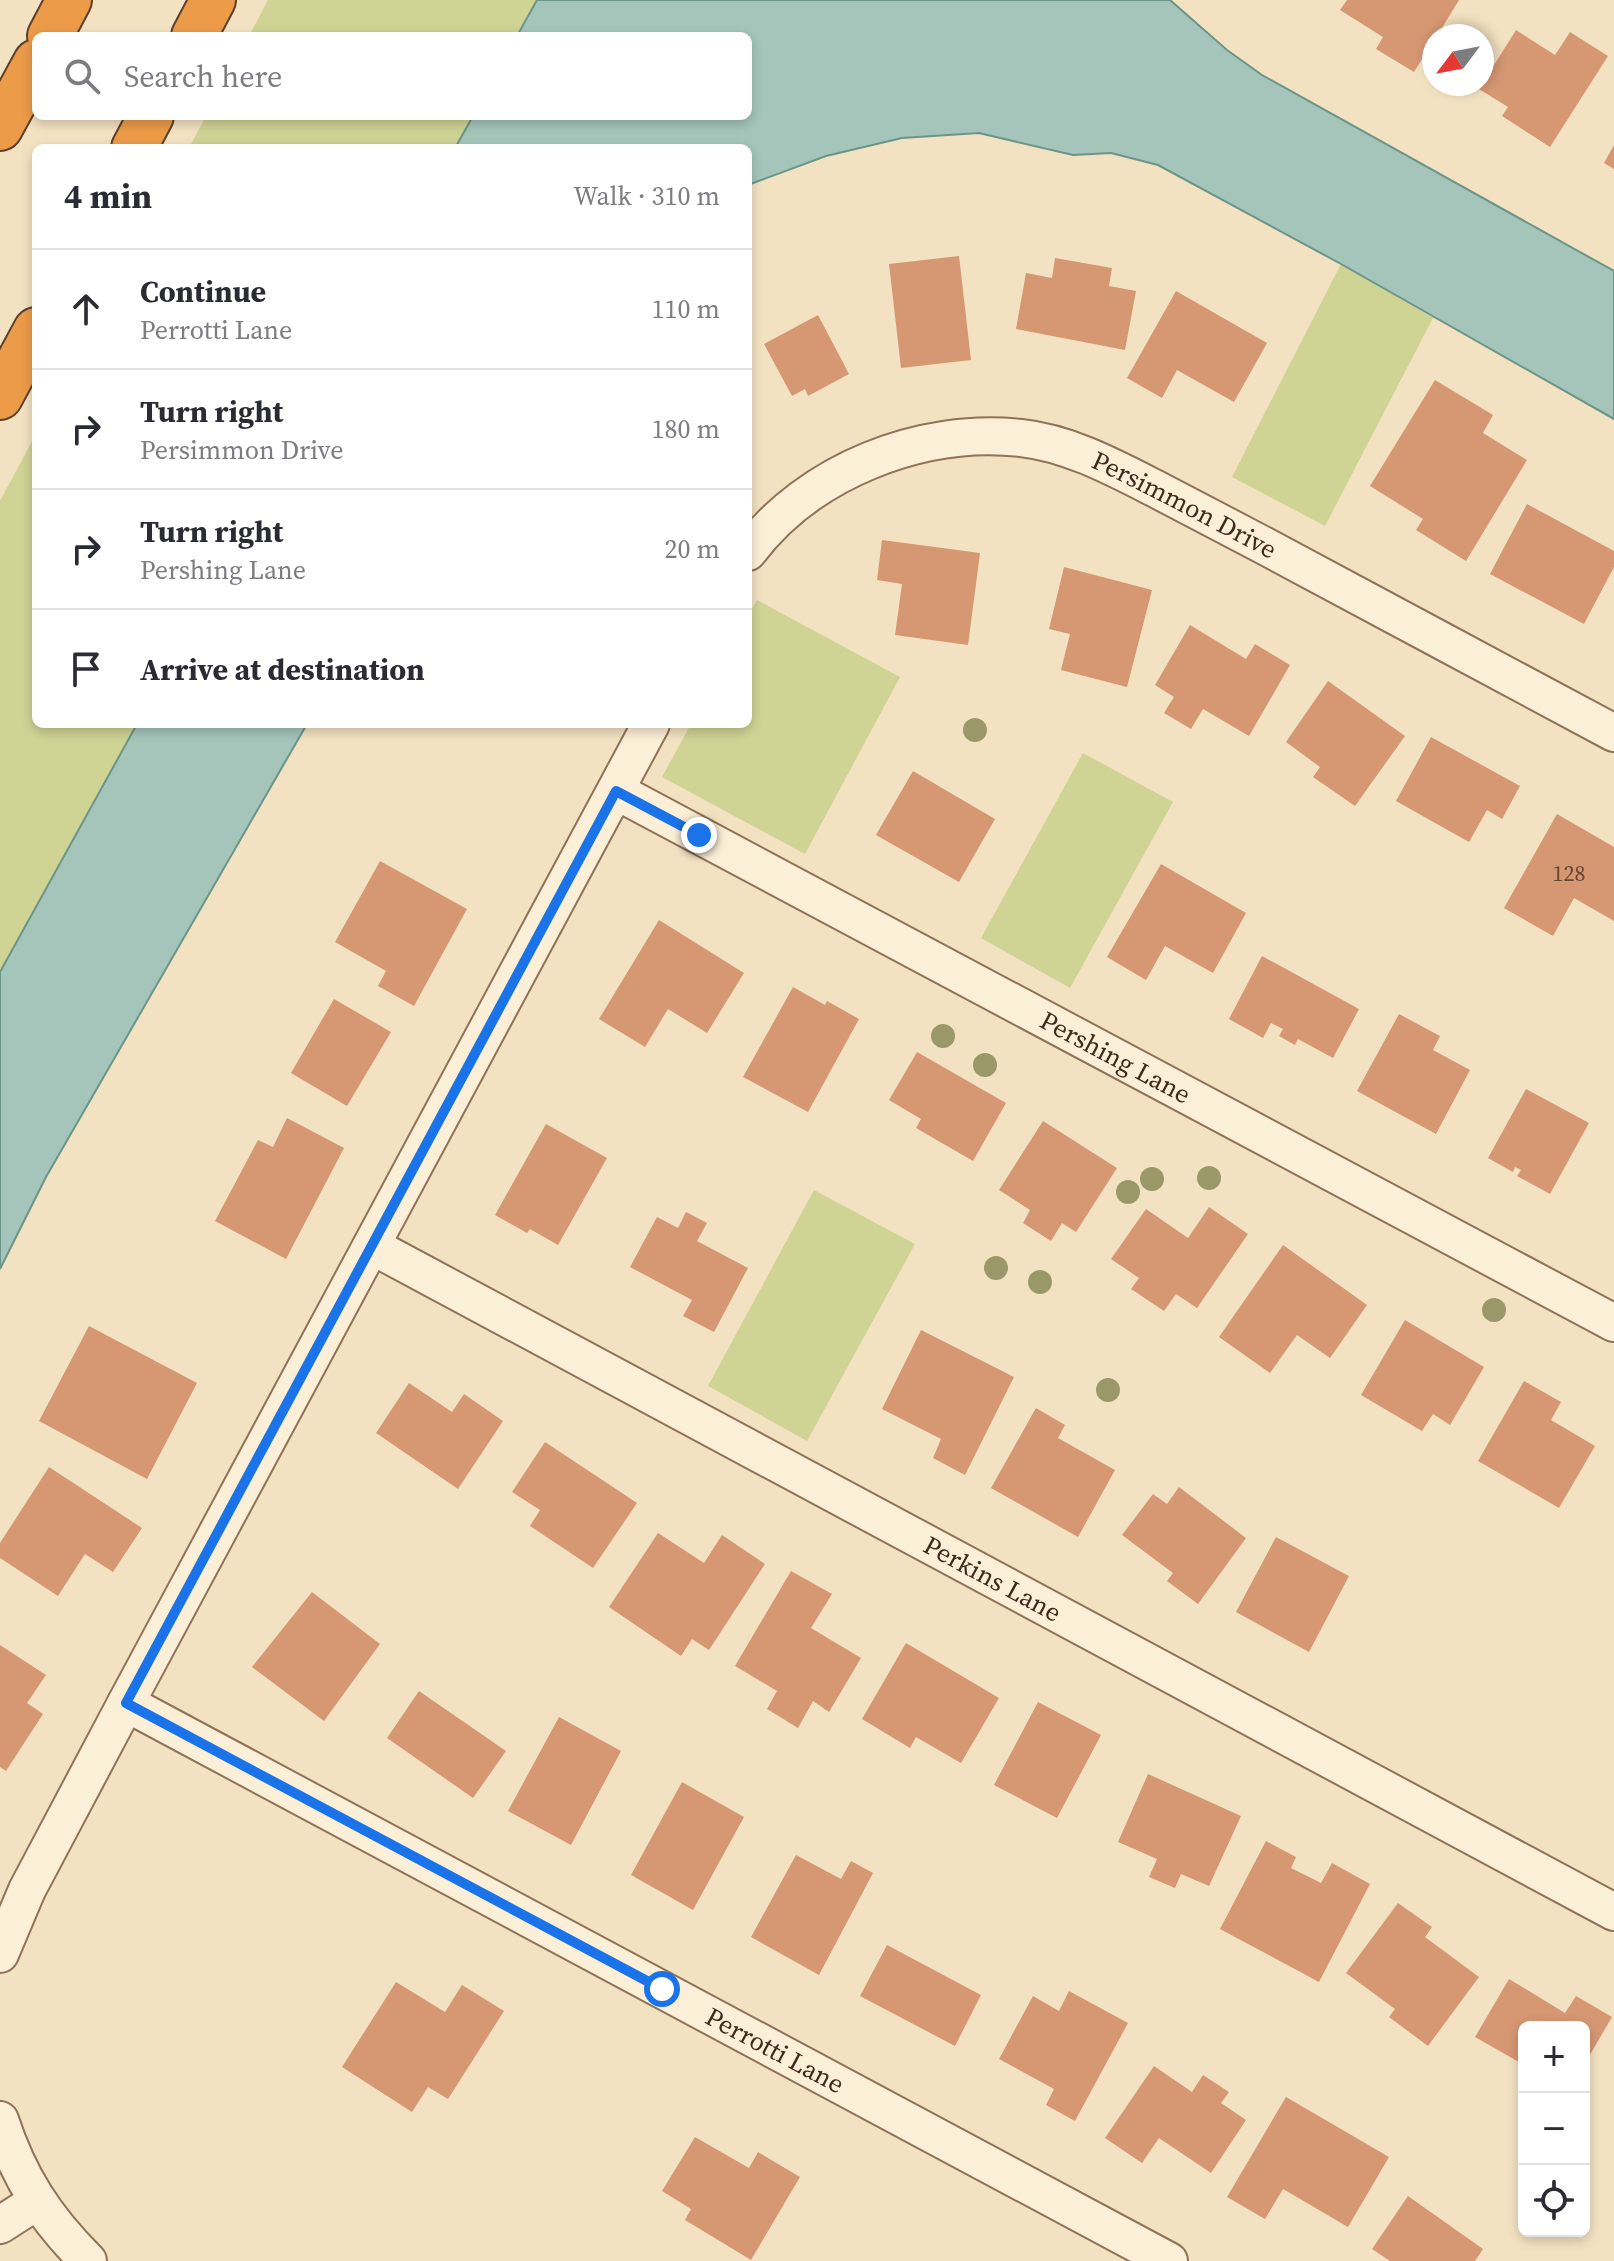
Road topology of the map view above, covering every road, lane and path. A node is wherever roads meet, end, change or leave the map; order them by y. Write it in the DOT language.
graph roads {
  1 [pos="69,0"];
  2 [pos="213,0"];
  3 [pos="52,32"];
  4 [pos="196,32"];
  5 [pos="32,69"];
  6 [pos="149,120"];
  7 [pos="0,128"];
  8 [pos="136,144"];
  9 [pos="32,337"];
  10 [pos="0,397"];
  11 [pos="752,547"];
  12 [pos="649,728"];
  13 [pos="1614,733"];
  14 [pos="616,791"];
  15 [pos="372,1246"];
  16 [pos="1614,1323"];
  17 [pos="126,1703"];
  18 [pos="1614,1912"];
  19 [pos="0,1954"];
  20 [pos="0,2120"];
  21 [pos="36,2202"];
  22 [pos="0,2225"];
  23 [pos="88,2261"];
  24 [pos="1169,2261"];
  1 -- 3 [label="highway"];
  2 -- 4 [label="highway"];
  5 -- 7 [label="highway"];
  6 -- 8 [label="highway"];
  9 -- 10 [label="highway"];
  11 -- 13 [label="street, Persimmon Drive"];
  12 -- 14 [label="street"];
  14 -- 15 [label="street"];
  14 -- 16 [label="street, Pershing Lane"];
  15 -- 17 [label="street"];
  15 -- 18 [label="street, Perkins Lane"];
  17 -- 19 [label="street"];
  17 -- 24 [label="street, Perrotti Lane"];
  20 -- 21 [label="street"];
  21 -- 22 [label="street"];
  21 -- 23 [label="street"];
}
